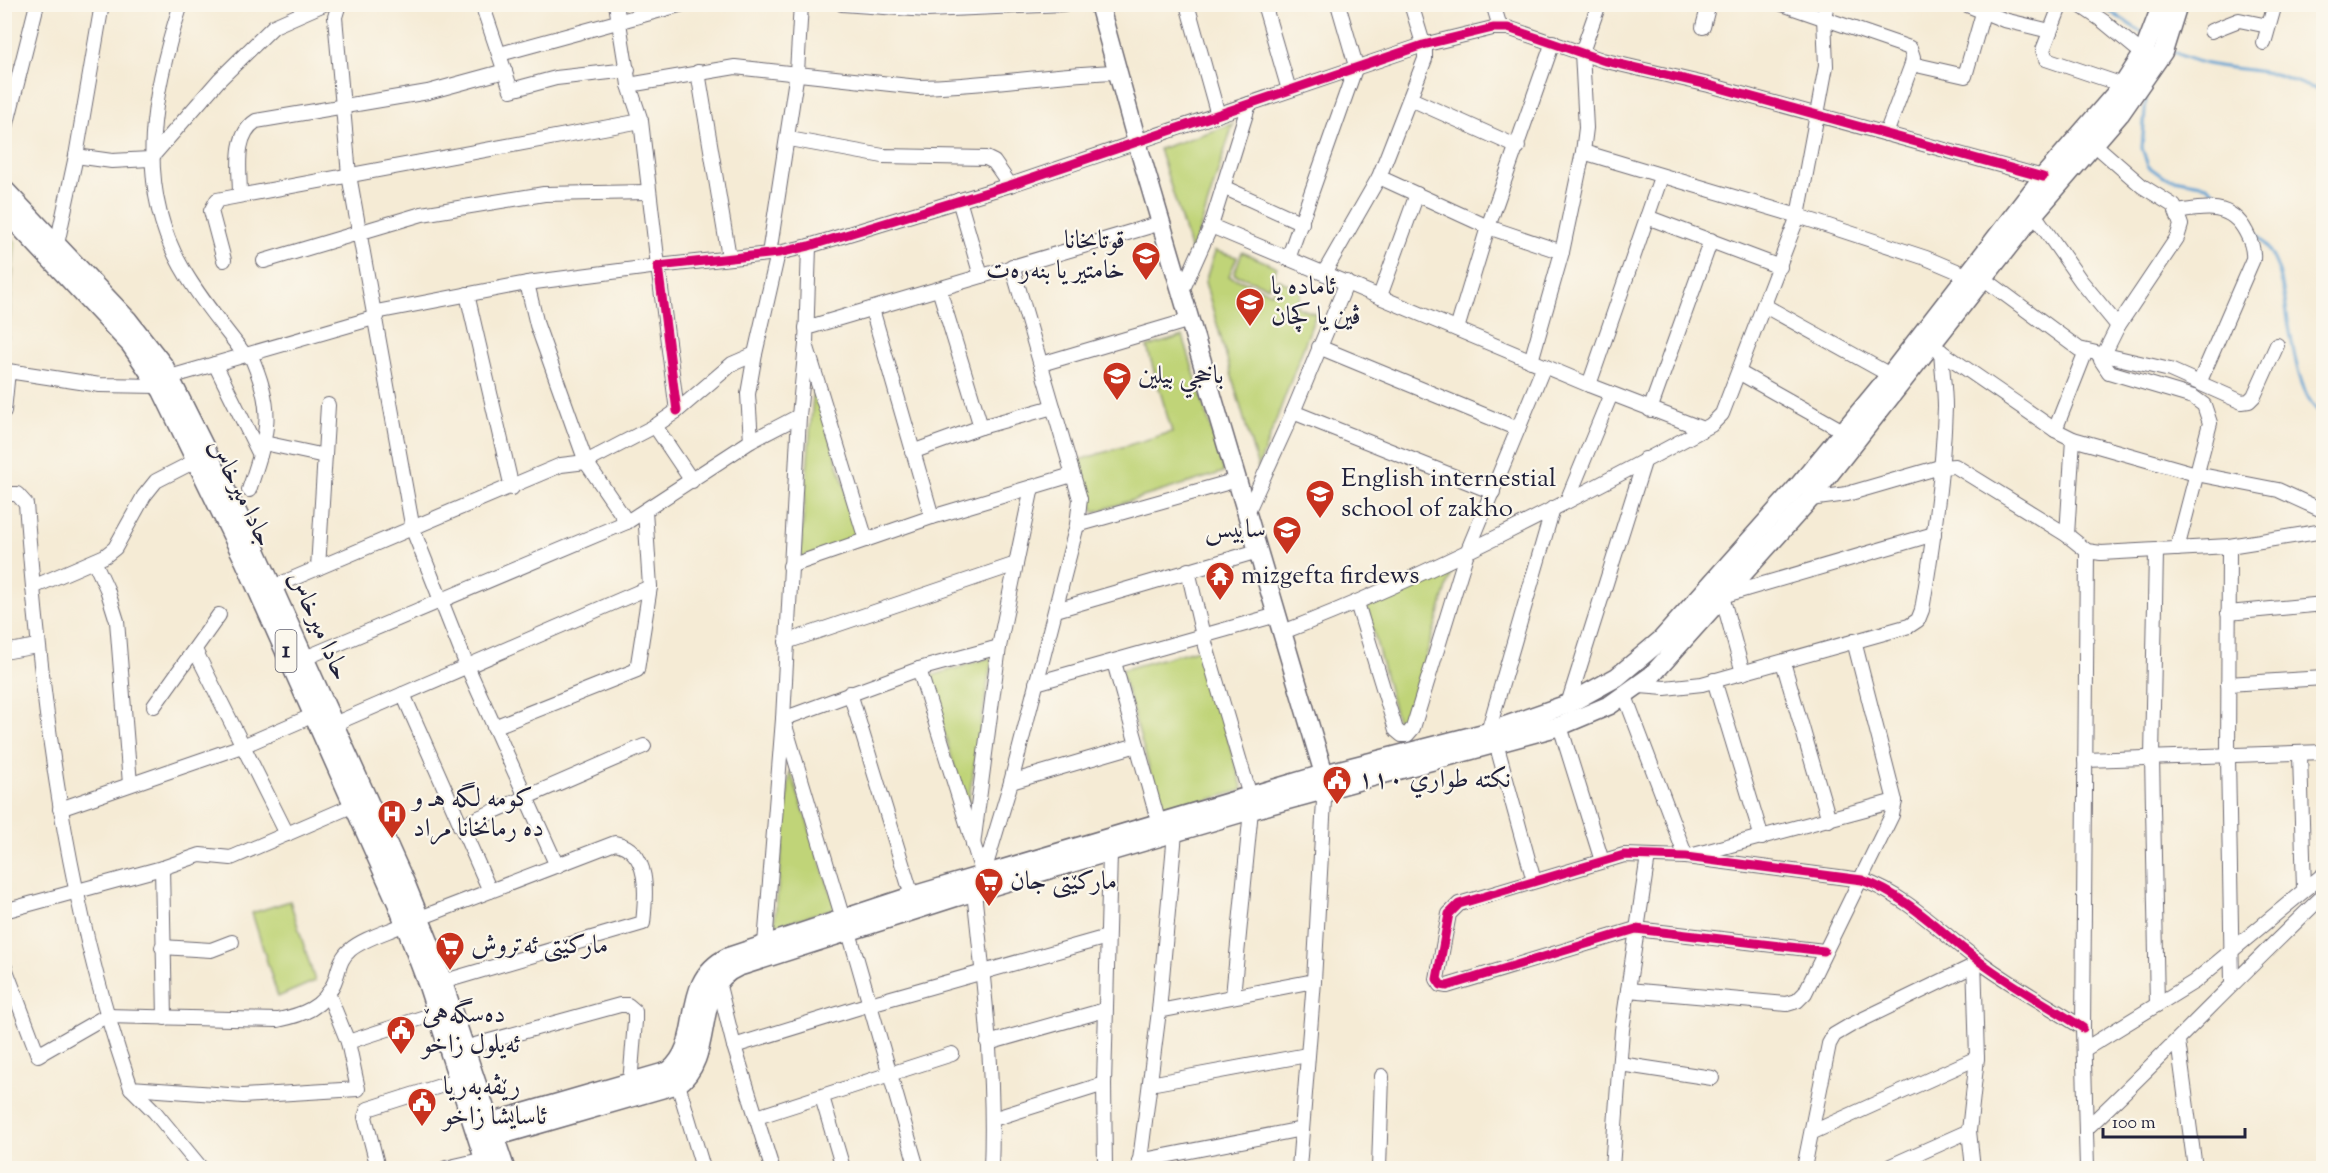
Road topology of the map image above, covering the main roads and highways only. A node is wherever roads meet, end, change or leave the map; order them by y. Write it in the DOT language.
graph roads {
  1 [pos="1100,4"];
  2 [pos="2162,4"];
  3 [pos="2178,4"];
  4 [pos="2161,35"];
  5 [pos="2112,110"];
  6 [pos="4,189"];
  7 [pos="4,210"];
  8 [pos="1974,277"];
  9 [pos="164,382"];
  10 [pos="1829,462"];
  11 [pos="1492,738"];
  12 [pos="1325,782"];
  13 [pos="1167,829"];
  14 [pos="937,896"];
  15 [pos="412,921"];
  16 [pos="846,925"];
  17 [pos="485,1143"];
  18 [pos="505,1168"];
  1 -- 12 [label="main road"];
  2 -- 4 [label="main road"];
  3 -- 4 [label="main road"];
  4 -- 5 [label="main road"];
  4 -- 5 [label="main road"];
  5 -- 8 [label="main road"];
  5 -- 8 [label="main road"];
  6 -- 9 [label="main road, حادا ميرخاس"];
  7 -- 9 [label="main road, جادا ميرخاس / 1"];
  8 -- 10 [label="main road"];
  8 -- 10 [label="main road"];
  9 -- 15 [label="main road, جادا ميرخاس / 1"];
  9 -- 15 [label="main road, حادا ميرخاس"];
  10 -- 11 [label="main road"];
  10 -- 11 [label="main road"];
  11 -- 12 [label="main road"];
  12 -- 13 [label="main road"];
  13 -- 14 [label="main road"];
  13 -- 14 [label="main road"];
  14 -- 16 [label="main road"];
  15 -- 17 [label="main road, جادا ميرخاس / 1"];
  15 -- 17 [label="main road, حادا ميرخاس"];
  16 -- 17 [label="main road"];
  16 -- 17 [label="main road"];
  17 -- 18 [label="main road"];
}
